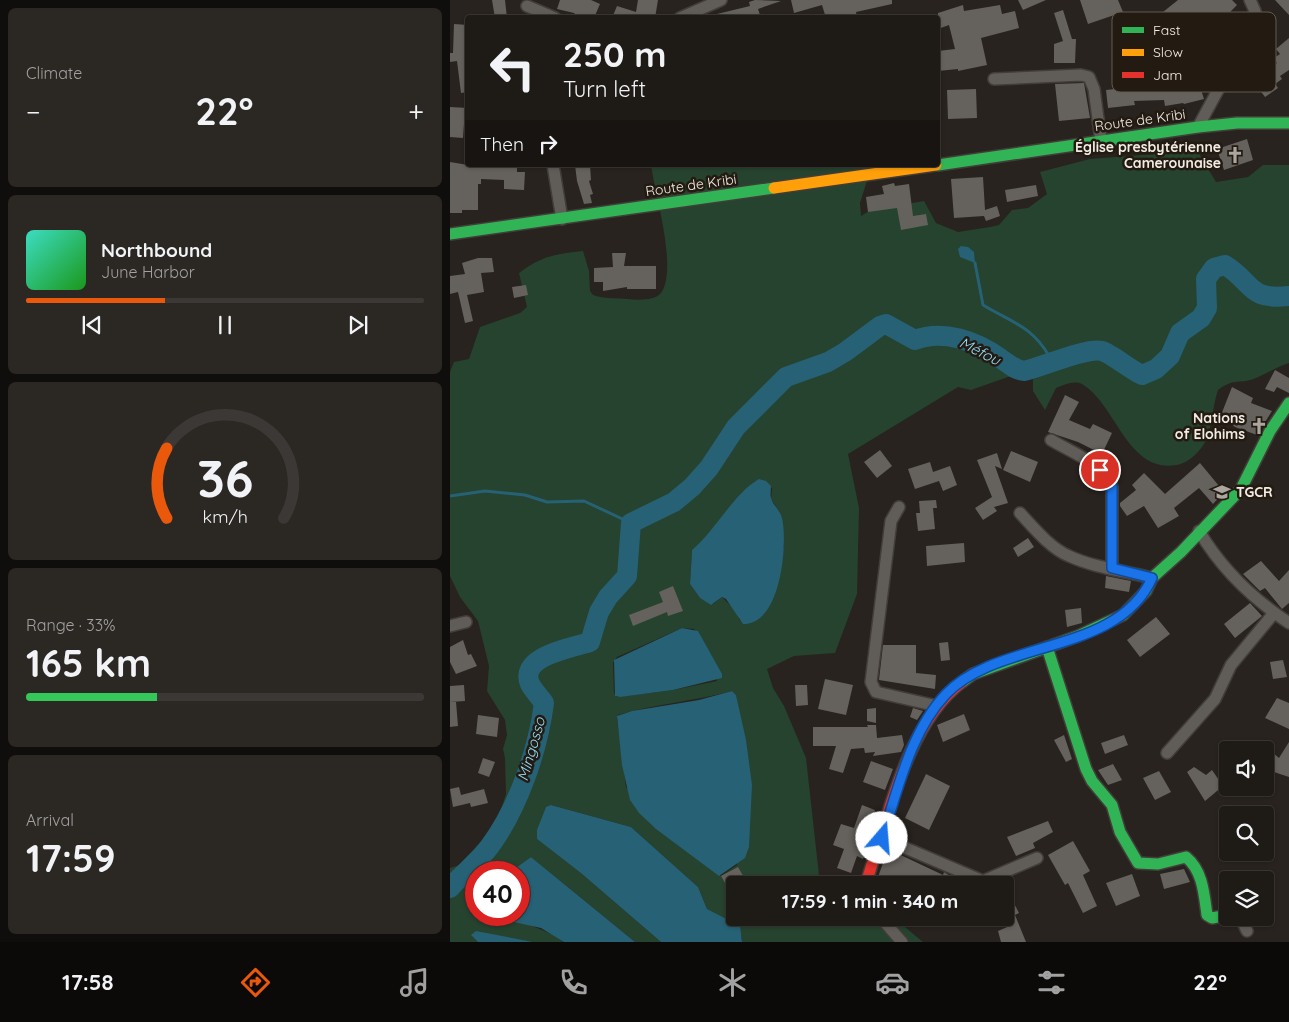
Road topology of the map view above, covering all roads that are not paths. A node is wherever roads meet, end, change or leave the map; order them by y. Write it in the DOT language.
graph roads {
  1 [pos="722,0"];
  2 [pos="1250,0"];
  3 [pos="528,8"];
  4 [pos="1255,12"];
  5 [pos="547,15"];
  6 [pos="687,15"];
  7 [pos="994,79"];
  8 [pos="1217,92"];
  9 [pos="1289,122"];
  10 [pos="1198,127"];
  11 [pos="1101,141"];
  12 [pos="940,165"];
  13 [pos="553,167"];
  14 [pos="923,167"];
  15 [pos="562,219"];
  16 [pos="450,234"];
  17 [pos="1289,403"];
  18 [pos="1051,440"];
  19 [pos="899,507"];
  20 [pos="1020,513"];
  21 [pos="1199,531"];
  22 [pos="1112,568"];
  23 [pos="1152,578"];
  24 [pos="1274,613"];
  25 [pos="466,622"];
  26 [pos="1289,623"];
  27 [pos="450,626"];
  28 [pos="1047,648"];
  29 [pos="1225,668"];
  30 [pos="937,706"];
  31 [pos="1167,753"];
  32 [pos="882,838"];
  33 [pos="1037,858"];
  34 [pos="868,876"];
  35 [pos="1219,917"];
  36 [pos="888,926"];
  37 [pos="1245,926"];
  38 [pos="1247,931"];
  39 [pos="902,942"];
  1 -- 6 [label="street"];
  2 -- 4 [label="street"];
  3 -- 5 [label="street"];
  7 -- 11 [label="street"];
  8 -- 10 [label="street"];
  9 -- 10 [label="street, Route de Kribi"];
  10 -- 11 [label="street, Route de Kribi"];
  11 -- 12 [label="street, Route de Kribi"];
  13 -- 15 [label="street"];
  14 -- 15 [label="street, Route de Kribi"];
  15 -- 16 [label="street, Route de Kribi"];
  17 -- 21 [label="street"];
  18 -- 22 [label="street"];
  19 -- 30 [label="street"];
  20 -- 22 [label="street"];
  21 -- 23 [label="street"];
  21 -- 24 [label="street"];
  22 -- 23 [label="street"];
  23 -- 28 [label="street"];
  24 -- 26 [label="street"];
  24 -- 29 [label="street"];
  24 -- 31 [label="street"];
  25 -- 27 [label="street"];
  28 -- 30 [label="street"];
  28 -- 35 [label="street"];
  30 -- 32 [label="street"];
  32 -- 33 [label="street"];
  32 -- 34 [label="street"];
  36 -- 39 [label="street"];
  37 -- 38 [label="street"];
}
